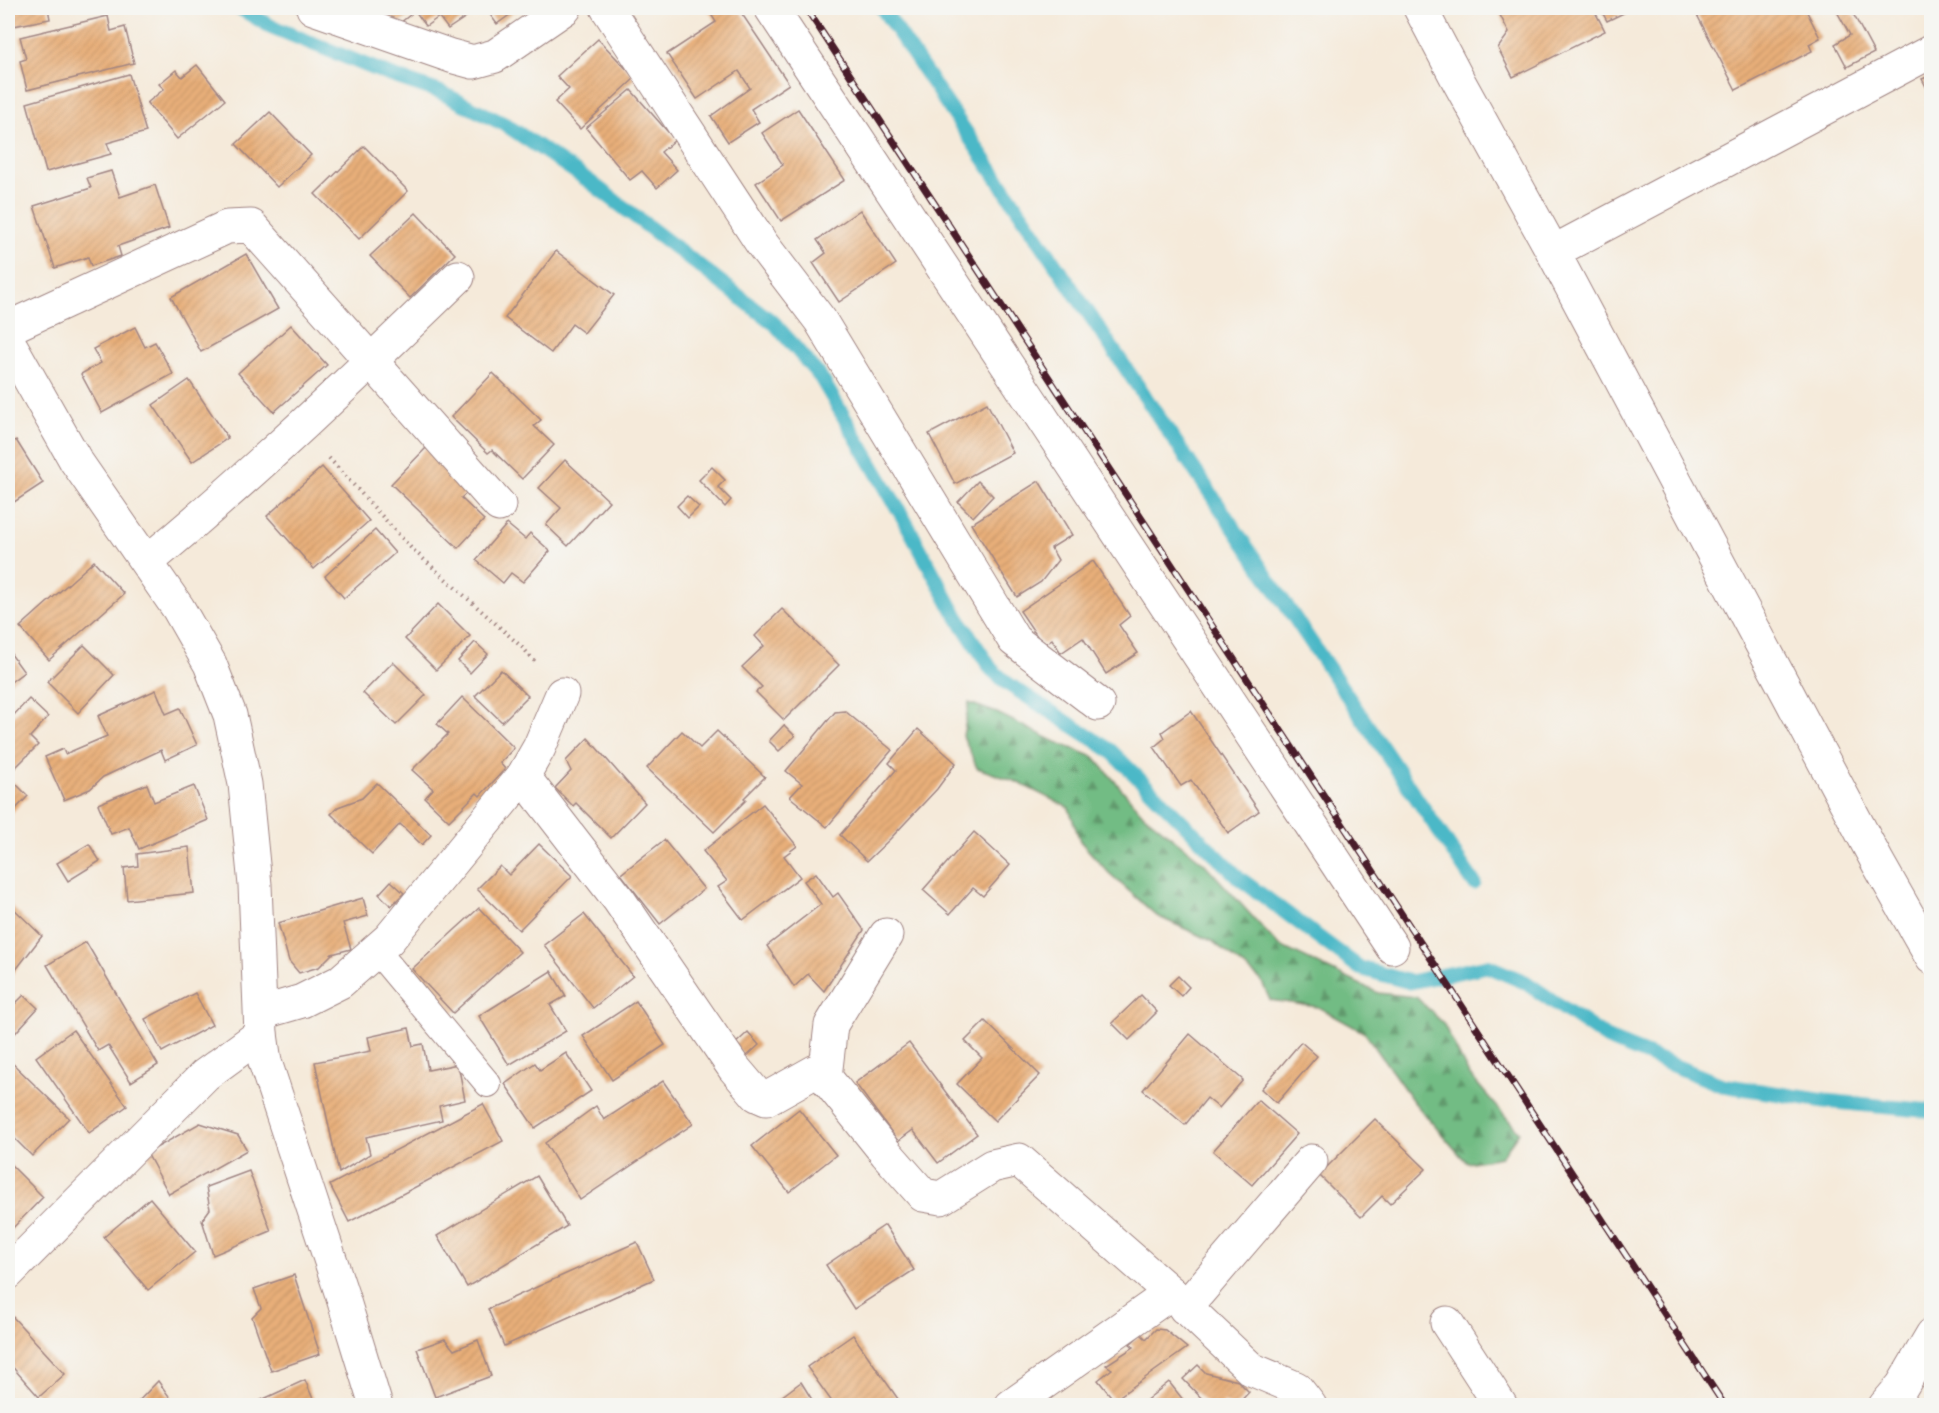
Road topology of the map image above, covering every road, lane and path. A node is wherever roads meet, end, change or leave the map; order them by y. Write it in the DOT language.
graph roads {
  1 [pos="313,8"];
  2 [pos="565,8"];
  3 [pos="607,8"];
  4 [pos="771,8"];
  5 [pos="1420,8"];
  6 [pos="1932,51"];
  7 [pos="1553,252"];
  8 [pos="458,277"];
  9 [pos="8,328"];
  10 [pos="8,341"];
  11 [pos="371,361"];
  12 [pos="301,426"];
  13 [pos="499,505"];
  14 [pos="147,561"];
  15 [pos="562,694"];
  16 [pos="1098,704"];
  17 [pos="523,776"];
  18 [pos="886,935"];
  19 [pos="1392,947"];
  20 [pos="375,950"];
  21 [pos="1932,958"];
  22 [pos="261,1024"];
  23 [pos="825,1077"];
  24 [pos="488,1084"];
  25 [pos="1311,1161"];
  26 [pos="8,1273"];
  27 [pos="1178,1300"];
  28 [pos="1447,1323"];
  29 [pos="1932,1335"];
  30 [pos="376,1406"];
  31 [pos="1011,1406"];
  32 [pos="1310,1406"];
  33 [pos="1501,1406"];
  34 [pos="1885,1406"];
  1 -- 2 [label="street"];
  3 -- 16 [label="street"];
  4 -- 19 [label="street"];
  5 -- 7 [label="street"];
  6 -- 7 [label="street"];
  7 -- 21 [label="street"];
  8 -- 11 [label="street"];
  9 -- 11 [label="street"];
  10 -- 14 [label="street"];
  11 -- 12 [label="street"];
  11 -- 13 [label="street"];
  12 -- 14 [label="street"];
  12 -- 15 [label="path"];
  14 -- 22 [label="street"];
  15 -- 17 [label="street"];
  17 -- 20 [label="street"];
  17 -- 23 [label="street"];
  18 -- 23 [label="street"];
  20 -- 22 [label="street"];
  20 -- 24 [label="lane"];
  22 -- 26 [label="street"];
  22 -- 30 [label="street"];
  23 -- 27 [label="street"];
  25 -- 27 [label="street"];
  27 -- 31 [label="street"];
  27 -- 32 [label="street"];
  28 -- 33 [label="street"];
  29 -- 34 [label="street"];
}
